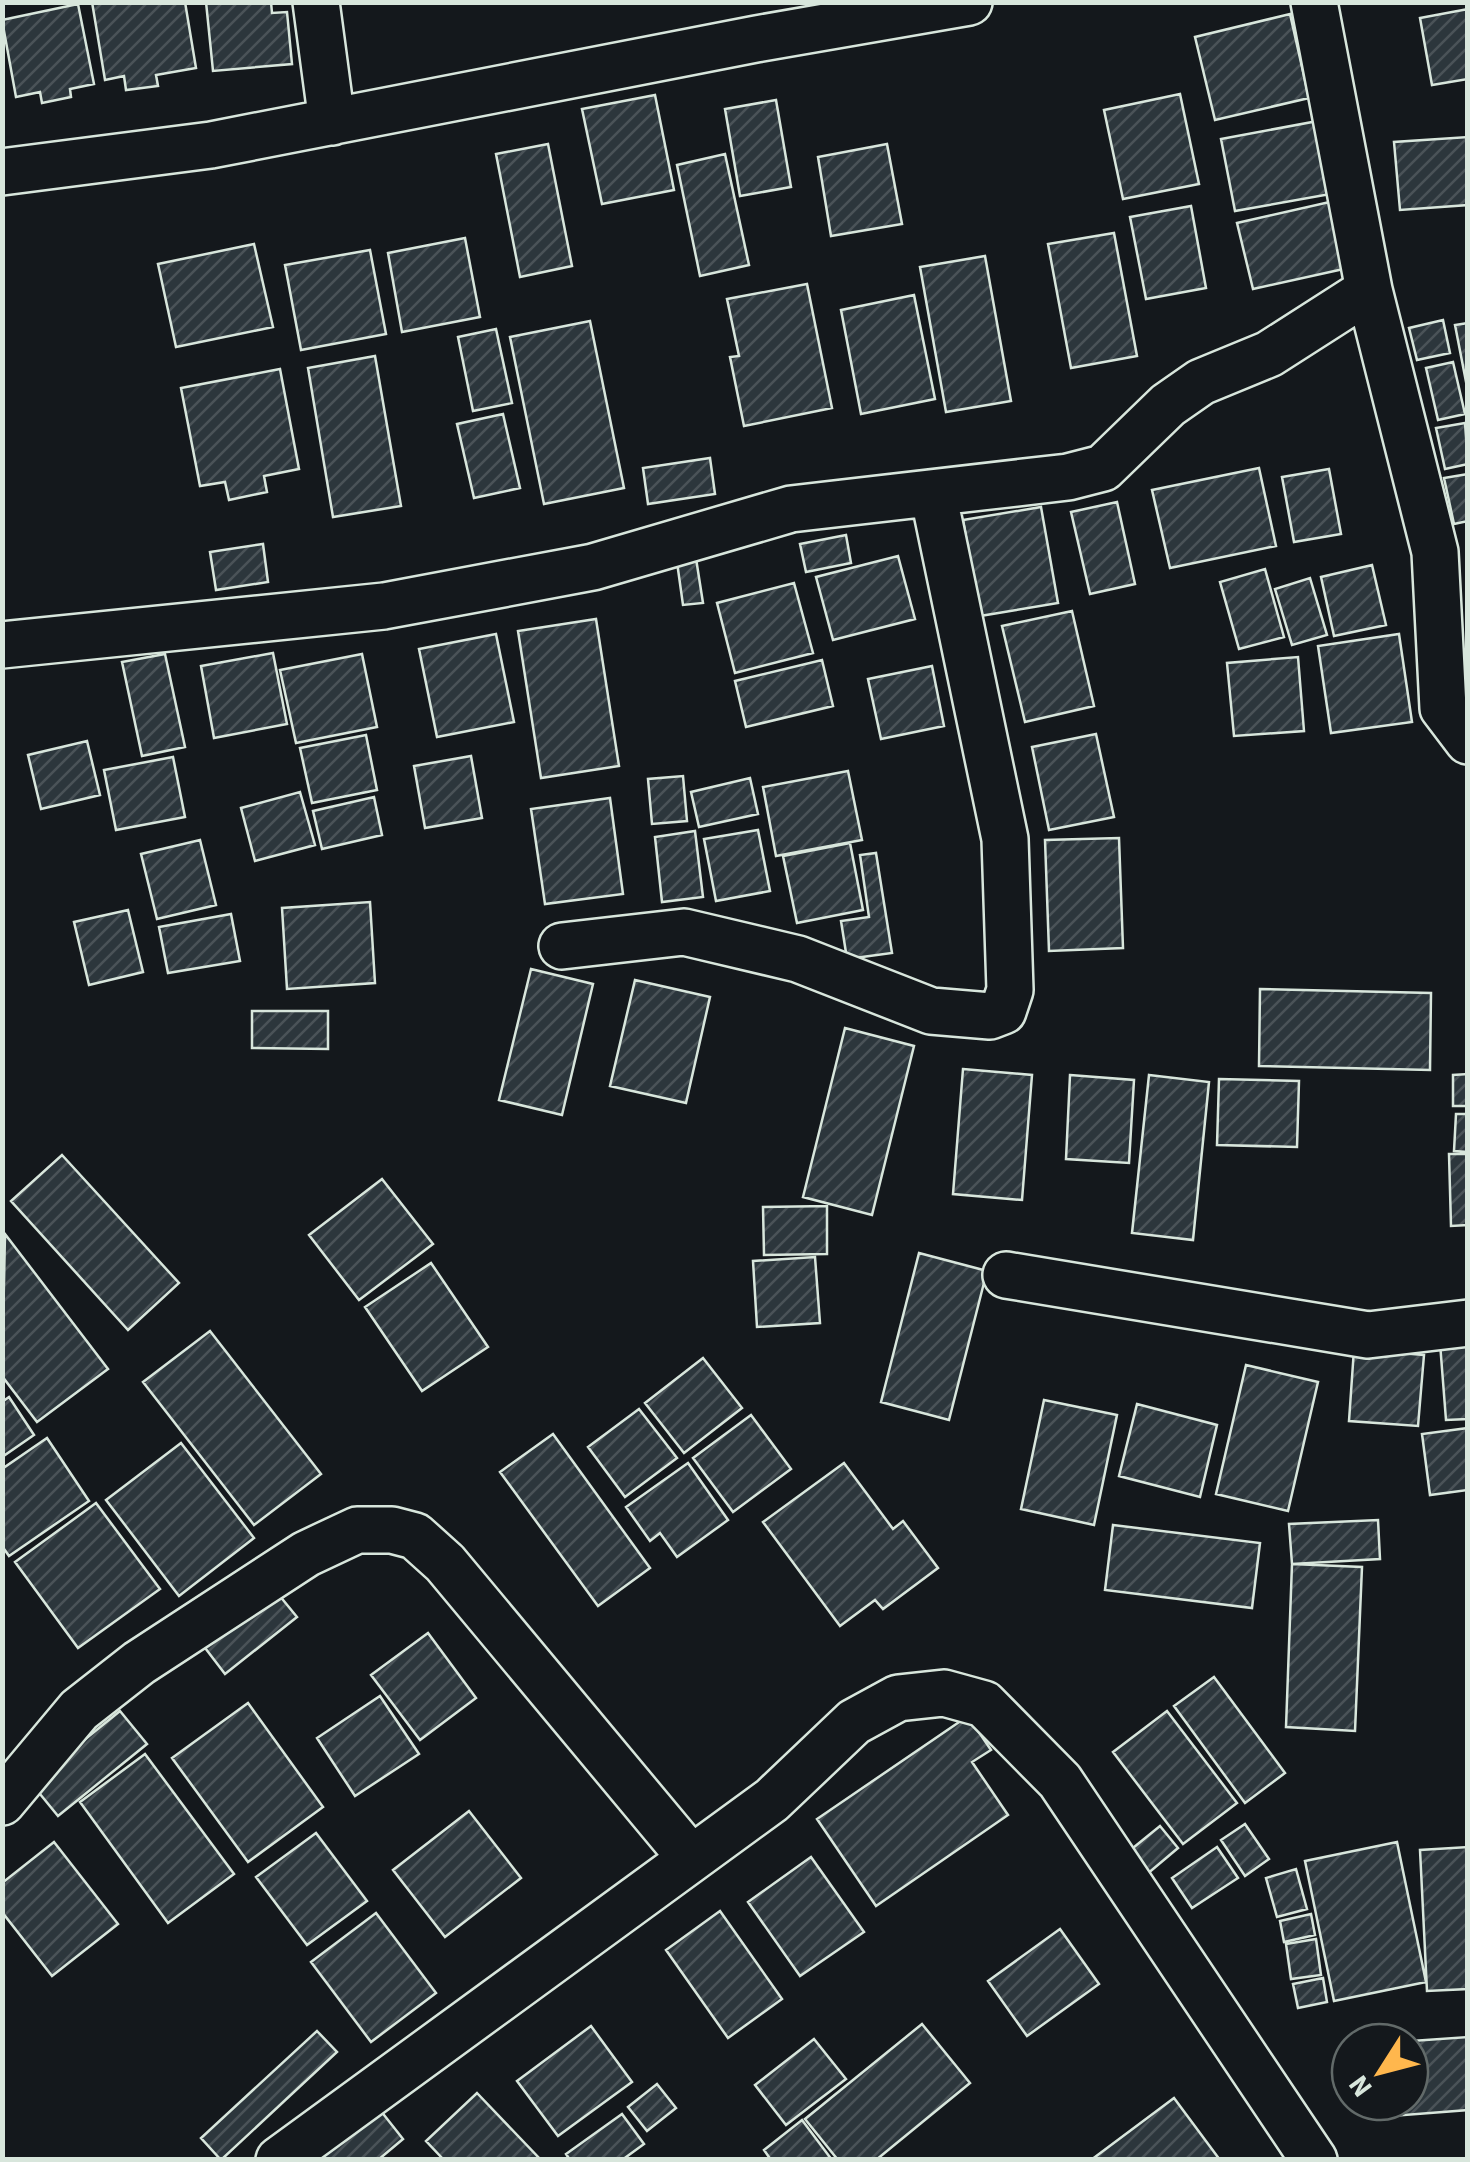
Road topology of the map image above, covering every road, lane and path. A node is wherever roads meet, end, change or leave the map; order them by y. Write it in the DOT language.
graph roads {
  1 [pos="316,2"];
  2 [pos="969,2"];
  3 [pos="1314,2"];
  4 [pos="332,122"];
  5 [pos="2,172"];
  6 [pos="1368,290"];
  7 [pos="933,494"];
  8 [pos="2,645"];
  9 [pos="1468,741"];
  10 [pos="562,946"];
  11 [pos="1006,1275"];
  12 [pos="1468,1323"];
  13 [pos="2,1802"];
  14 [pos="690,1857"];
  15 [pos="279,2160"];
  16 [pos="1314,2160"];
  1 -- 4 [label="street"];
  2 -- 4 [label="street"];
  3 -- 6 [label="street"];
  4 -- 5 [label="street"];
  6 -- 7 [label="street"];
  6 -- 9 [label="street"];
  7 -- 8 [label="street"];
  7 -- 10 [label="street"];
  11 -- 12 [label="street"];
  13 -- 14 [label="street"];
  14 -- 15 [label="street"];
  14 -- 16 [label="street"];
}
